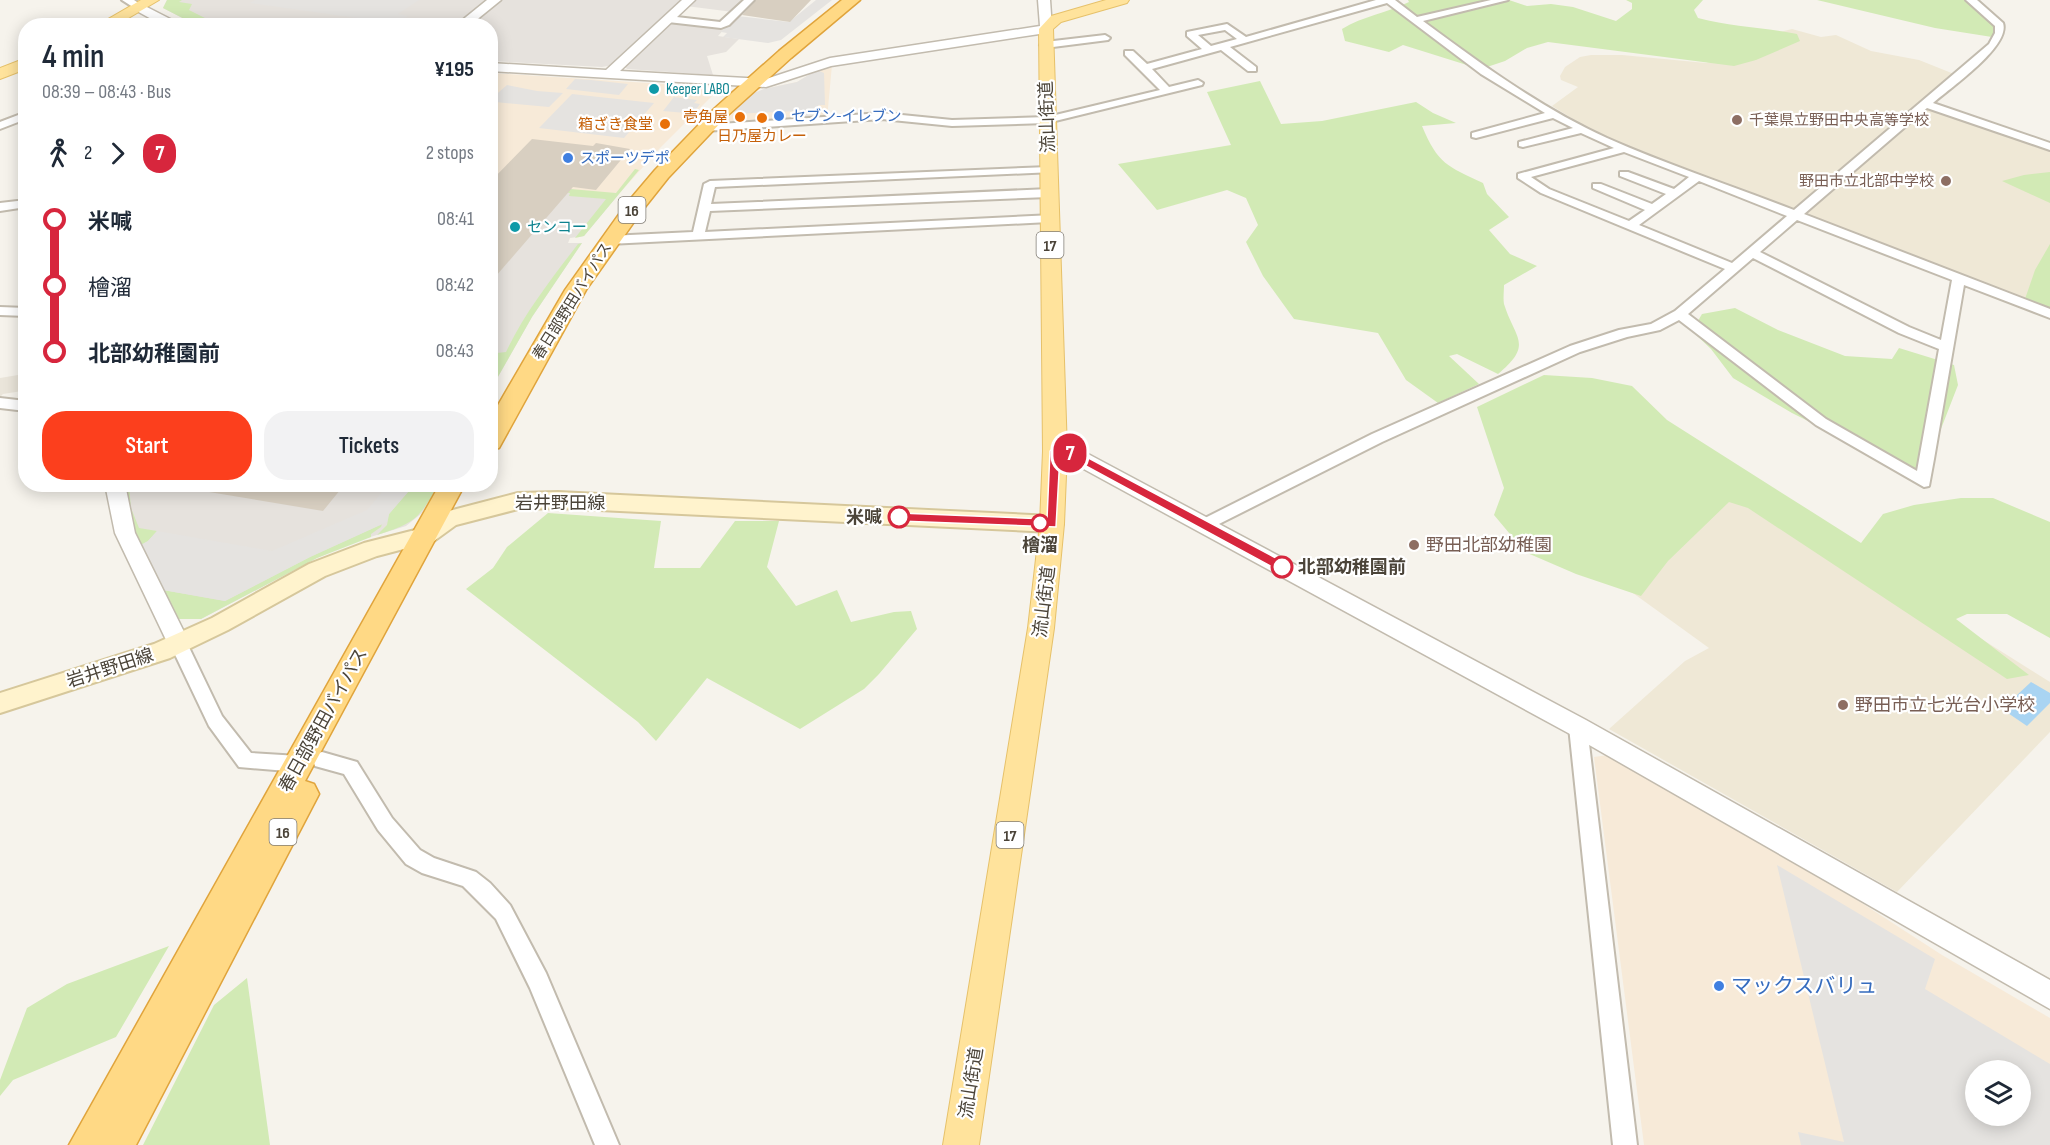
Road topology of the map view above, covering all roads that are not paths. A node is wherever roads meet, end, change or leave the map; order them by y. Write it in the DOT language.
graph roads {
  1 [pos="495,0"];
  2 [pos="689,0"];
  3 [pos="749,0"];
  4 [pos="842,0"];
  5 [pos="852,0"];
  6 [pos="1044,0"];
  7 [pos="1122,0"];
  8 [pos="1388,0"];
  9 [pos="1503,0"];
  10 [pos="1971,0"];
  11 [pos="139,2"];
  12 [pos="115,18"];
  13 [pos="162,18"];
  14 [pos="471,18"];
  15 [pos="668,19"];
  16 [pos="1415,20"];
  17 [pos="1046,37"];
  18 [pos="1105,38"];
  19 [pos="1244,40"];
  20 [pos="1223,46"];
  21 [pos="1210,50"];
  22 [pos="1130,53"];
  23 [pos="18,66"];
  24 [pos="498,67"];
  25 [pos="1145,68"];
  26 [pos="1252,69"];
  27 [pos="0,74"];
  28 [pos="609,74"];
  29 [pos="745,83"];
  30 [pos="1198,83"];
  31 [pos="1167,91"];
  32 [pos="1925,104"];
  33 [pos="1555,114"];
  34 [pos="18,118"];
  35 [pos="1047,120"];
  36 [pos="0,126"];
  37 [pos="705,128"];
  38 [pos="1582,129"];
  39 [pos="1476,135"];
  40 [pos="1523,144"];
  41 [pos="2050,147"];
  42 [pos="1623,149"];
  43 [pos="1049,170"];
  44 [pos="1624,174"];
  45 [pos="1697,177"];
  46 [pos="1597,186"];
  47 [pos="1049,193"];
  48 [pos="1675,193"];
  49 [pos="18,204"];
  50 [pos="0,207"];
  51 [pos="704,208"];
  52 [pos="1654,208"];
  53 [pos="1796,216"];
  54 [pos="1049,218"];
  55 [pos="1629,226"];
  56 [pos="698,235"];
  57 [pos="609,240"];
  58 [pos="1753,254"];
  59 [pos="1735,269"];
  60 [pos="1959,279"];
  61 [pos="0,311"];
  62 [pos="18,312"];
  63 [pos="1680,314"];
  64 [pos="2050,314"];
  65 [pos="1946,347"];
  66 [pos="498,398"];
  67 [pos="0,403"];
  68 [pos="18,404"];
  69 [pos="498,428"];
  70 [pos="1055,451"];
  71 [pos="117,492"];
  72 [pos="450,492"];
  73 [pos="461,492"];
  74 [pos="1052,524"];
  75 [pos="1205,525"];
  76 [pos="437,527"];
  77 [pos="179,644"];
  78 [pos="0,703"];
  79 [pos="1578,727"];
  80 [pos="310,762"];
  81 [pos="2050,995"];
  82 [pos="88,1145"];
  83 [pos="115,1145"];
  84 [pos="608,1145"];
  85 [pos="961,1145"];
  86 [pos="1624,1145"];
  1 -- 14 [label="street"];
  2 -- 15 [label="street"];
  3 -- 15 [label="street"];
  4 -- 29 [label="highway, 春日部野田バイパス / 16"];
  5 -- 29 [label="highway, 春日部野田バイパス / 16"];
  6 -- 17 [label="street"];
  7 -- 17 [label="main road"];
  8 -- 16 [label="street"];
  8 -- 19 [label="street"];
  9 -- 16 [label="street"];
  10 -- 32 [label="street"];
  11 -- 12 [label="main road"];
  11 -- 13 [label="street"];
  15 -- 28 [label="street"];
  16 -- 33 [label="street"];
  17 -- 18 [label="street"];
  17 -- 29 [label="street"];
  17 -- 35 [label="main road, 流山街道 / 17"];
  19 -- 20 [label="street"];
  19 -- 21 [label="street"];
  20 -- 21 [label="street"];
  20 -- 26 [label="street"];
  21 -- 25 [label="street"];
  22 -- 25 [label="street"];
  23 -- 27 [label="main road"];
  24 -- 28 [label="street"];
  25 -- 31 [label="street"];
  28 -- 29 [label="street"];
  29 -- 37 [label="highway, 春日部野田バイパス / 16"];
  29 -- 66 [label="highway, 春日部野田バイパス / 16"];
  30 -- 31 [label="street"];
  31 -- 35 [label="street"];
  32 -- 41 [label="street"];
  32 -- 53 [label="street"];
  33 -- 38 [label="street"];
  33 -- 39 [label="street"];
  34 -- 36 [label="street"];
  35 -- 37 [label="street"];
  35 -- 43 [label="main road, 流山街道 / 17"];
  37 -- 57 [label="highway, 春日部野田バイパス / 16"];
  38 -- 40 [label="street"];
  38 -- 42 [label="street"];
  42 -- 45 [label="street"];
  42 -- 55 [label="street"];
  43 -- 47 [label="main road, 流山街道 / 17"];
  43 -- 51 [label="street"];
  44 -- 48 [label="street"];
  45 -- 48 [label="street"];
  45 -- 53 [label="street"];
  46 -- 52 [label="street"];
  47 -- 51 [label="street"];
  47 -- 54 [label="main road, 流山街道 / 17"];
  48 -- 52 [label="street"];
  49 -- 50 [label="street"];
  51 -- 56 [label="street"];
  52 -- 55 [label="street"];
  53 -- 58 [label="street"];
  53 -- 60 [label="street"];
  54 -- 56 [label="street"];
  54 -- 70 [label="main road, 流山街道 / 17"];
  55 -- 59 [label="street"];
  56 -- 57 [label="street"];
  57 -- 69 [label="highway, 春日部野田バイパス / 16"];
  58 -- 59 [label="street"];
  58 -- 65 [label="street"];
  59 -- 63 [label="street"];
  60 -- 64 [label="street"];
  60 -- 65 [label="street"];
  61 -- 62 [label="street"];
  63 -- 65 [label="street"];
  63 -- 75 [label="street"];
  67 -- 68 [label="street"];
  70 -- 74 [label="main road, 流山街道 / 17"];
  70 -- 75 [label="street"];
  71 -- 77 [label="street"];
  72 -- 76 [label="highway, 春日部野田バイパス / 16"];
  73 -- 76 [label="highway, 春日部野田バイパス / 16"];
  74 -- 76 [label="main road, 岩井野田線"];
  74 -- 85 [label="main road, 流山街道 / 17"];
  75 -- 79 [label="street"];
  76 -- 77 [label="main road, 岩井野田線"];
  76 -- 80 [label="highway, 春日部野田バイパス / 16"];
  77 -- 78 [label="main road, 岩井野田線"];
  77 -- 80 [label="street"];
  79 -- 81 [label="street"];
  79 -- 86 [label="street"];
  80 -- 82 [label="highway, 春日部野田バイパス / 16"];
  80 -- 83 [label="highway, 春日部野田バイパス / 16"];
  80 -- 84 [label="street"];
}
